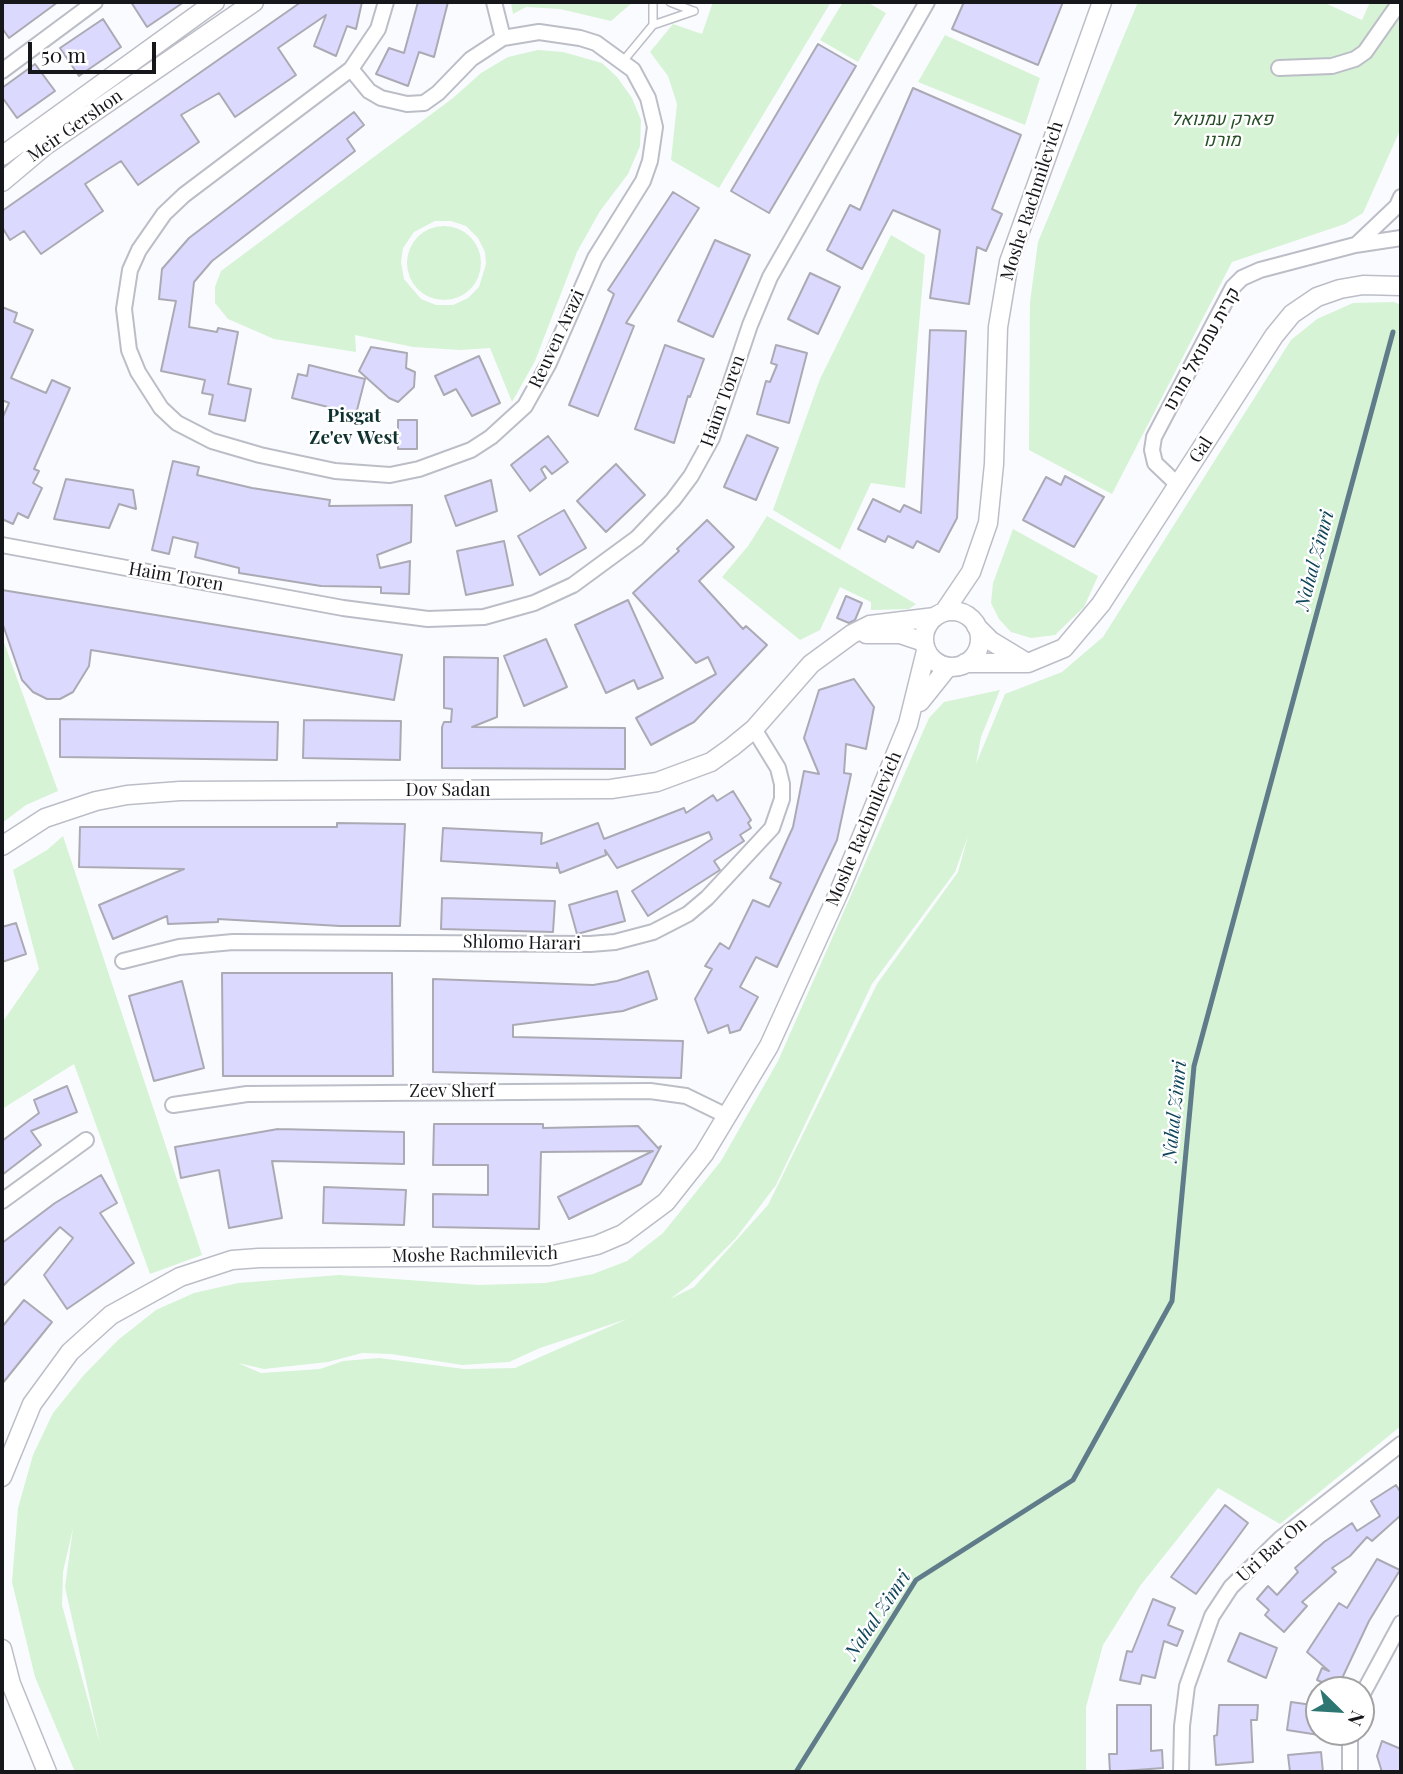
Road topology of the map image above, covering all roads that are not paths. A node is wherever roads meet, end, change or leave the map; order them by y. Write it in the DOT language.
graph roads {
  1 [pos="95,2"];
  2 [pos="215,2"];
  3 [pos="254,2"];
  4 [pos="386,2"];
  5 [pos="494,2"];
  6 [pos="653,2"];
  7 [pos="670,2"];
  8 [pos="697,2"];
  9 [pos="927,2"];
  10 [pos="1102,2"];
  11 [pos="1400,2"];
  12 [pos="694,11"];
  13 [pos="653,25"];
  14 [pos="503,38"];
  15 [pos="624,60"];
  16 [pos="1279,68"];
  17 [pos="351,69"];
  18 [pos="2,71"];
  19 [pos="2,156"];
  20 [pos="2,181"];
  21 [pos="1401,197"];
  22 [pos="1401,238"];
  23 [pos="1355,245"];
  24 [pos="1401,286"];
  25 [pos="1178,485"];
  26 [pos="2,545"];
  27 [pos="971,572"];
  28 [pos="939,614"];
  29 [pos="972,622"];
  30 [pos="852,635"];
  31 [pos="925,647"];
  32 [pos="1028,663"];
  33 [pos="957,665"];
  34 [pos="908,724"];
  35 [pos="754,729"];
  36 [pos="2,846"];
  37 [pos="123,961"];
  38 [pos="173,1105"];
  39 [pos="727,1116"];
  40 [pos="86,1140"];
  41 [pos="2,1201"];
  42 [pos="1401,1444"];
  43 [pos="2,1477"];
  44 [pos="1401,1624"];
  45 [pos="2,1649"];
  46 [pos="1373,1676"];
  47 [pos="1350,1746"];
  48 [pos="47,1772"];
  49 [pos="1181,1772"];
  50 [pos="1350,1772"];
  1 -- 18 [label="street"];
  2 -- 19 [label="street, Meir Gershon"];
  3 -- 20 [label="street, Meir Gershon"];
  4 -- 17 [label="street, Reuven Arazi"];
  5 -- 14 [label="street"];
  6 -- 13 [label="lane"];
  7 -- 12 [label="lane"];
  8 -- 12 [label="lane"];
  9 -- 26 [label="street, Haim Toren"];
  10 -- 27 [label="street, Moshe Rachmilevich"];
  11 -- 16 [label="street"];
  12 -- 13 [label="lane"];
  13 -- 15 [label="lane"];
  14 -- 15 [label="street, Reuven Arazi"];
  14 -- 17 [label="street, Reuven Arazi"];
  15 -- 17 [label="street, Reuven Arazi"];
  21 -- 23 [label="street, קרית עמנואל מורנו"];
  22 -- 23 [label="street, קרית עמנואל מורנו"];
  23 -- 25 [label="street, קרית עמנואל מורנו"];
  24 -- 25 [label="street, Gal"];
  25 -- 32 [label="street, Gal"];
  27 -- 28 [label="street, Moshe Rachmilevich"];
  27 -- 29 [label="street, Moshe Rachmilevich"];
  28 -- 29 [label="street"];
  28 -- 30 [label="street, Dov Sadan"];
  28 -- 31 [label="street"];
  29 -- 32 [label="street"];
  29 -- 33 [label="street"];
  30 -- 31 [label="street"];
  30 -- 35 [label="street, Dov Sadan"];
  31 -- 33 [label="street"];
  31 -- 34 [label="street, Moshe Rachmilevich"];
  32 -- 33 [label="street, Gal"];
  33 -- 34 [label="street, Moshe Rachmilevich"];
  34 -- 39 [label="street, Moshe Rachmilevich"];
  35 -- 36 [label="street, Dov Sadan"];
  35 -- 37 [label="street, Shlomo Harari"];
  38 -- 39 [label="street, Zeev Sherf"];
  39 -- 43 [label="street, Moshe Rachmilevich"];
  40 -- 41 [label="street"];
  42 -- 49 [label="street, Uri Bar On"];
  44 -- 46 [label="street"];
  45 -- 48 [label="street"];
  47 -- 50 [label="street"];
}
